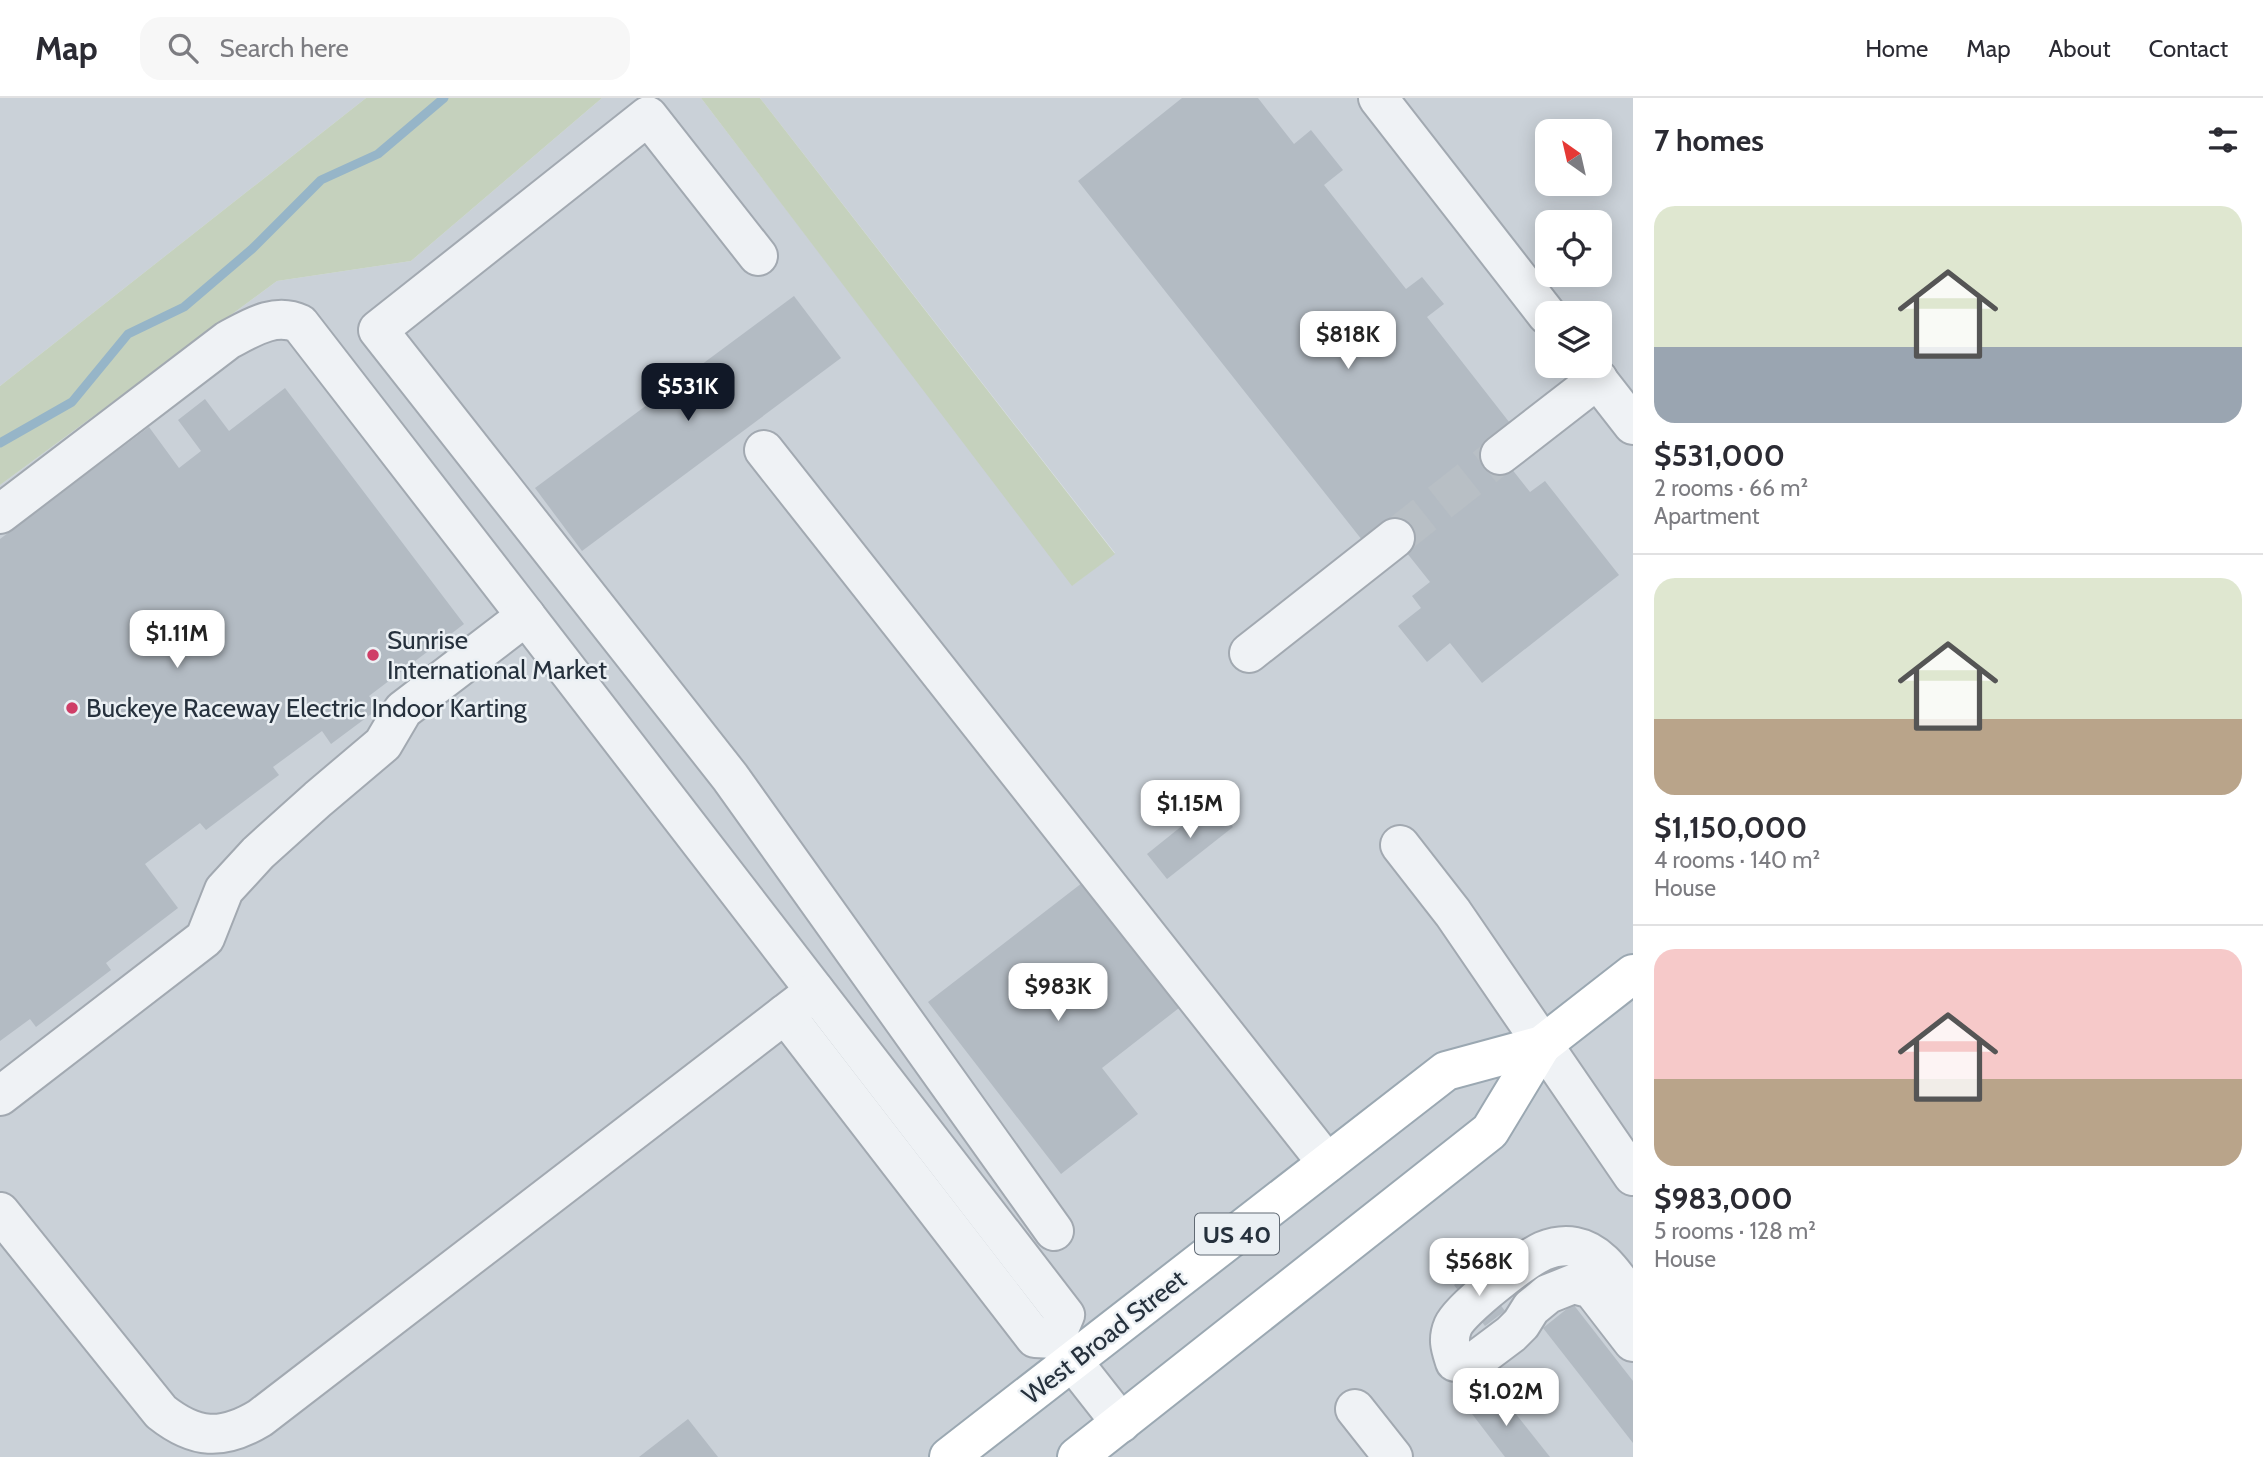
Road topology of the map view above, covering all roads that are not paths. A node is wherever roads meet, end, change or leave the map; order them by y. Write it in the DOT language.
graph roads {
  1 [pos="1378,98"];
  2 [pos="758,256"];
  3 [pos="1536,301"];
  4 [pos="1585,378"];
  5 [pos="1597,378"];
  6 [pos="1633,425"];
  7 [pos="764,450"];
  8 [pos="1500,455"];
  9 [pos="0,514"];
  10 [pos="1395,538"];
  11 [pos="526,615"];
  12 [pos="1249,653"];
  13 [pos="1400,845"];
  14 [pos="1633,974"];
  15 [pos="815,990"];
  16 [pos="785,1014"];
  17 [pos="1542,1045"];
  18 [pos="0,1096"];
  19 [pos="1327,1163"];
  20 [pos="1633,1176"];
  21 [pos="0,1212"];
  22 [pos="1054,1231"];
  23 [pos="1633,1300"];
  24 [pos="1633,1342"];
  25 [pos="1063,1350"];
  26 [pos="1355,1409"];
  27 [pos="1121,1423"];
  28 [pos="949,1457"];
  29 [pos="1077,1457"];
  30 [pos="1394,1457"];
  1 -- 3 [label="lane"];
  2 -- 22 [label="lane"];
  4 -- 8 [label="lane"];
  5 -- 6 [label="lane"];
  7 -- 19 [label="lane"];
  9 -- 11 [label="lane"];
  10 -- 12 [label="lane"];
  11 -- 15 [label="lane"];
  11 -- 18 [label="lane"];
  13 -- 17 [label="lane"];
  14 -- 17 [label="main road, West Broad Street / US 40"];
  15 -- 16 [label="lane"];
  15 -- 25 [label="lane"];
  16 -- 21 [label="lane"];
  16 -- 25 [label="lane"];
  17 -- 19 [label="main road, West Broad Street / US 40"];
  17 -- 20 [label="lane"];
  17 -- 27 [label="main road, West Broad Street / US 40"];
  19 -- 25 [label="main road, West Broad Street / US 40"];
  23 -- 24 [label="lane"];
  25 -- 27 [label="lane"];
  25 -- 28 [label="main road, West Broad Street / US 40"];
  26 -- 30 [label="lane"];
  27 -- 29 [label="main road, West Broad Street / US 40"];
}
